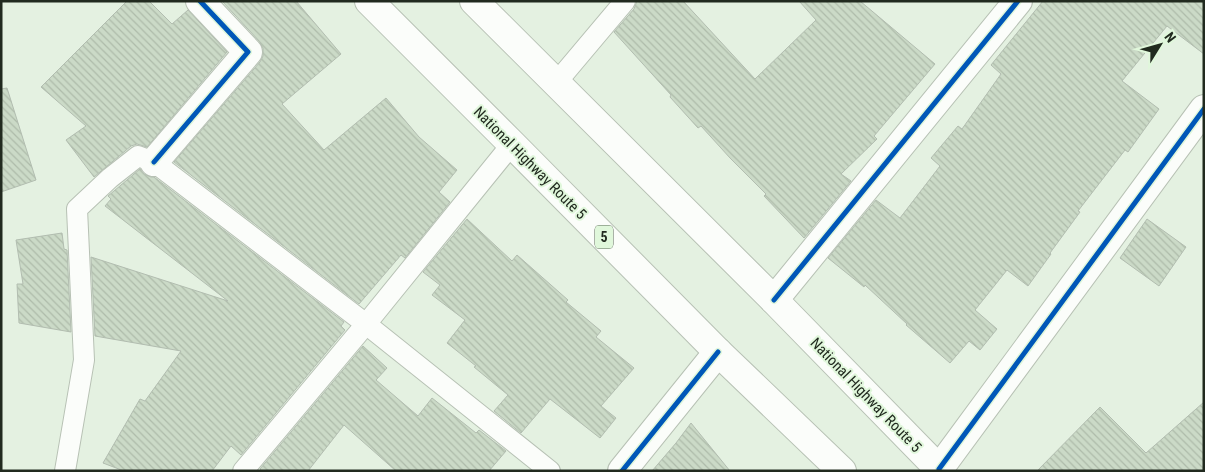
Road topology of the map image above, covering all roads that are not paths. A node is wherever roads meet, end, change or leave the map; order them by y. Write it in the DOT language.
graph roads {
  1 [pos="200,1"];
  2 [pos="369,1"];
  3 [pos="474,1"];
  4 [pos="625,1"];
  5 [pos="1018,1"];
  6 [pos="556,83"];
  7 [pos="1204,109"];
  8 [pos="512,144"];
  9 [pos="154,162"];
  10 [pos="774,300"];
  11 [pos="366,324"];
  12 [pos="718,352"];
  13 [pos="939,470"];
  14 [pos="65,471"];
  15 [pos="243,471"];
  16 [pos="550,471"];
  17 [pos="622,471"];
  18 [pos="842,471"];
  1 -- 9 [label="main road"];
  2 -- 8 [label="main road, National Highway Route 5 / 5"];
  3 -- 6 [label="main road, National Highway Route 5"];
  4 -- 6 [label="lane"];
  5 -- 10 [label="main road"];
  6 -- 10 [label="main road, National Highway Route 5"];
  7 -- 13 [label="main road"];
  8 -- 11 [label="lane"];
  8 -- 12 [label="main road, National Highway Route 5 / 5"];
  9 -- 11 [label="lane"];
  9 -- 14 [label="lane"];
  10 -- 13 [label="main road, National Highway Route 5"];
  11 -- 15 [label="lane"];
  11 -- 16 [label="lane"];
  12 -- 17 [label="main road"];
  12 -- 18 [label="main road, National Highway Route 5 / 5"];
}
